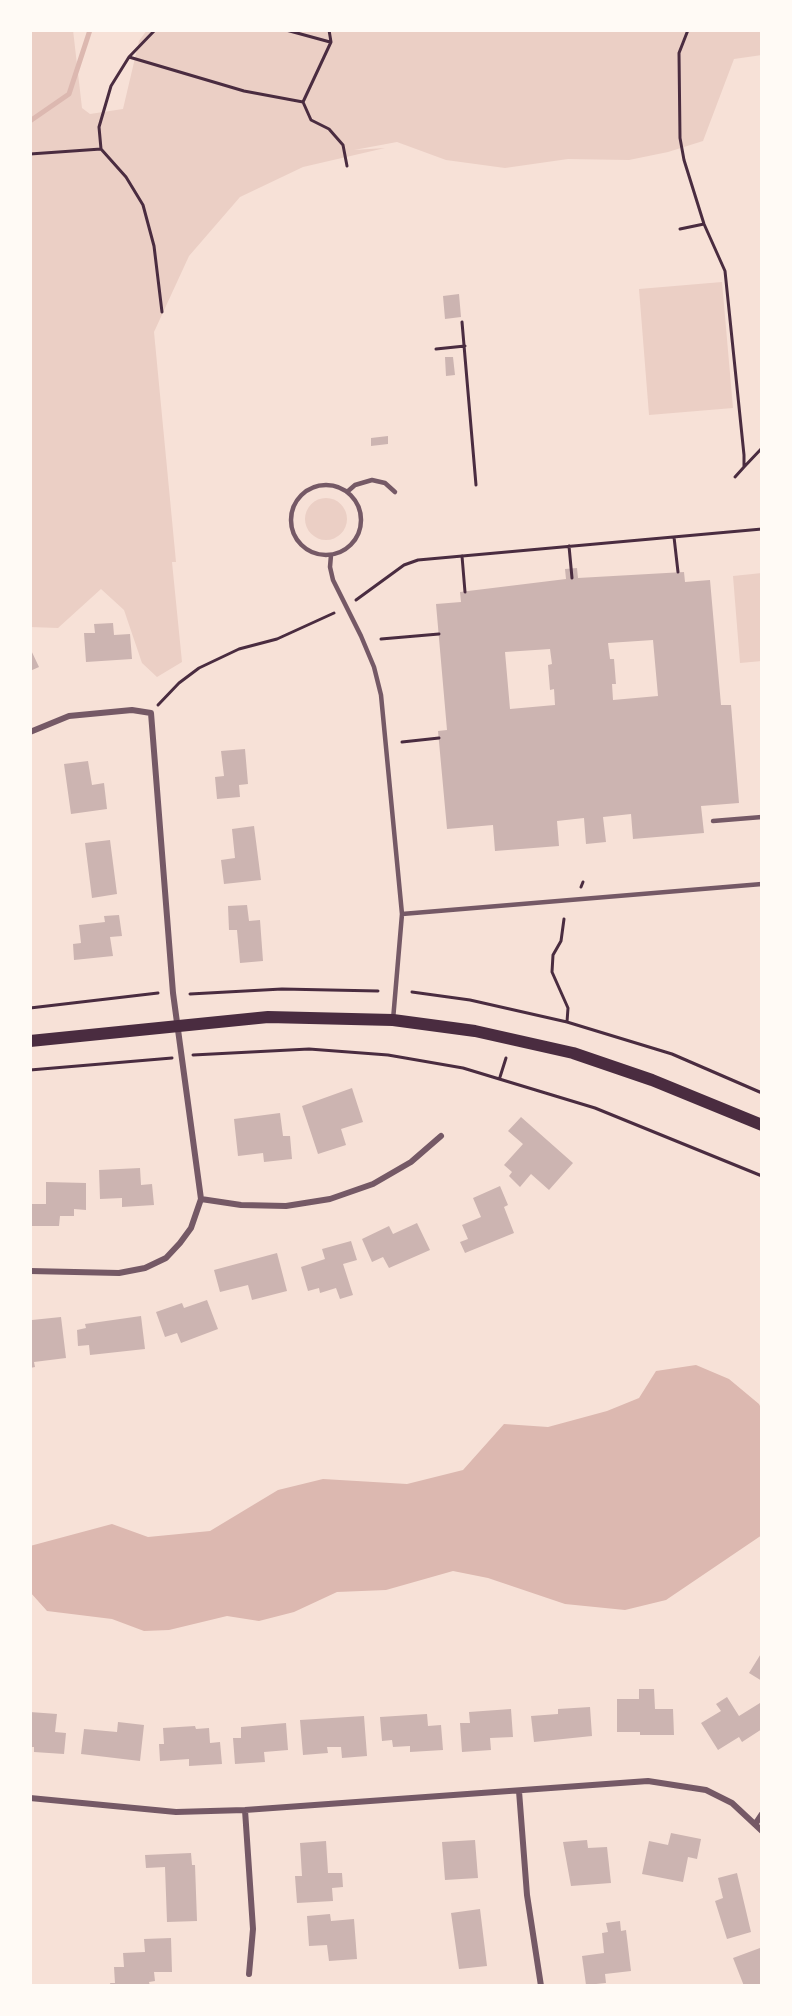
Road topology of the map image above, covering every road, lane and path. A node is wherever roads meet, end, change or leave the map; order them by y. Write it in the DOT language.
graph roads {
  1 [pos="154,30"];
  2 [pos="286,30"];
  3 [pos="329,30"];
  4 [pos="688,30"];
  5 [pos="332,42"];
  6 [pos="129,57"];
  7 [pos="303,102"];
  8 [pos="101,149"];
  9 [pos="30,154"];
  10 [pos="347,166"];
  11 [pos="704,224"];
  12 [pos="680,229"];
  13 [pos="162,312"];
  14 [pos="462,322"];
  15 [pos="465,346"];
  16 [pos="436,349"];
  17 [pos="762,448"];
  18 [pos="744,467"];
  19 [pos="735,477"];
  20 [pos="476,485"];
  21 [pos="347,492"];
  22 [pos="395,492"];
  23 [pos="762,529"];
  24 [pos="674,537"];
  25 [pos="569,546"];
  26 [pos="331,555"];
  27 [pos="462,556"];
  28 [pos="678,572"];
  29 [pos="572,578"];
  30 [pos="465,592"];
  31 [pos="356,600"];
  32 [pos="334,613"];
  33 [pos="439,634"];
  34 [pos="381,639"];
  35 [pos="151,713"];
  36 [pos="30,732"];
  37 [pos="439,738"];
  38 [pos="402,742"];
  39 [pos="762,817"];
  40 [pos="713,821"];
  41 [pos="583,882"];
  42 [pos="762,884"];
  43 [pos="580,887"];
  44 [pos="402,914"];
  45 [pos="564,919"];
  46 [pos="378,991"];
  47 [pos="411,992"];
  48 [pos="158,993"];
  49 [pos="190,994"];
  50 [pos="30,1008"];
  51 [pos="517,1010"];
  52 [pos="516,1017"];
  53 [pos="393,1020"];
  54 [pos="567,1022"];
  55 [pos="178,1024"];
  56 [pos="30,1041"];
  57 [pos="184,1057"];
  58 [pos="506,1058"];
  59 [pos="30,1070"];
  60 [pos="500,1077"];
  61 [pos="762,1093"];
  62 [pos="762,1125"];
  63 [pos="441,1136"];
  64 [pos="762,1176"];
  65 [pos="201,1199"];
  66 [pos="30,1271"];
  67 [pos="519,1791"];
  68 [pos="30,1798"];
  69 [pos="245,1810"];
  70 [pos="762,1814"];
  71 [pos="756,1823"];
  72 [pos="762,1831"];
  73 [pos="249,1974"];
  74 [pos="541,1986"];
  1 -- 6 [label="path"];
  2 -- 5 [label="path"];
  3 -- 5 [label="path"];
  4 -- 11 [label="path"];
  5 -- 7 [label="path"];
  6 -- 7 [label="path"];
  6 -- 8 [label="path"];
  7 -- 10 [label="path"];
  8 -- 9 [label="path"];
  8 -- 13 [label="path"];
  11 -- 12 [label="path"];
  11 -- 18 [label="path"];
  14 -- 15 [label="path"];
  15 -- 16 [label="path"];
  15 -- 20 [label="path"];
  17 -- 18 [label="path"];
  18 -- 19 [label="path"];
  21 -- 22 [label="lane"];
  21 -- 26 [label="lane"];
  21 -- 26 [label="lane"];
  23 -- 24 [label="path"];
  24 -- 25 [label="path"];
  24 -- 28 [label="path"];
  25 -- 27 [label="path"];
  25 -- 29 [label="path"];
  26 -- 44 [label="lane"];
  27 -- 30 [label="path"];
  27 -- 31 [label="path"];
  32 -- 35 [label="path"];
  33 -- 34 [label="path"];
  35 -- 36 [label="street"];
  35 -- 55 [label="street"];
  37 -- 38 [label="path"];
  39 -- 40 [label="lane"];
  41 -- 43 [label="path"];
  42 -- 44 [label="lane"];
  44 -- 53 [label="lane"];
  45 -- 54 [label="path"];
  46 -- 49 [label="path"];
  47 -- 51 [label="path"];
  48 -- 50 [label="path"];
  51 -- 52 [label="path"];
  51 -- 54 [label="path"];
  53 -- 55 [label="main road"];
  53 -- 62 [label="main road"];
  54 -- 61 [label="path"];
  55 -- 56 [label="main road"];
  55 -- 57 [label="street"];
  57 -- 59 [label="path"];
  57 -- 60 [label="path"];
  57 -- 65 [label="street"];
  58 -- 60 [label="path"];
  60 -- 64 [label="path"];
  63 -- 65 [label="street"];
  65 -- 66 [label="street"];
  67 -- 69 [label="street"];
  67 -- 71 [label="street"];
  67 -- 74 [label="street"];
  68 -- 69 [label="street"];
  69 -- 73 [label="street"];
  70 -- 71 [label="street"];
  71 -- 72 [label="street"];
}
